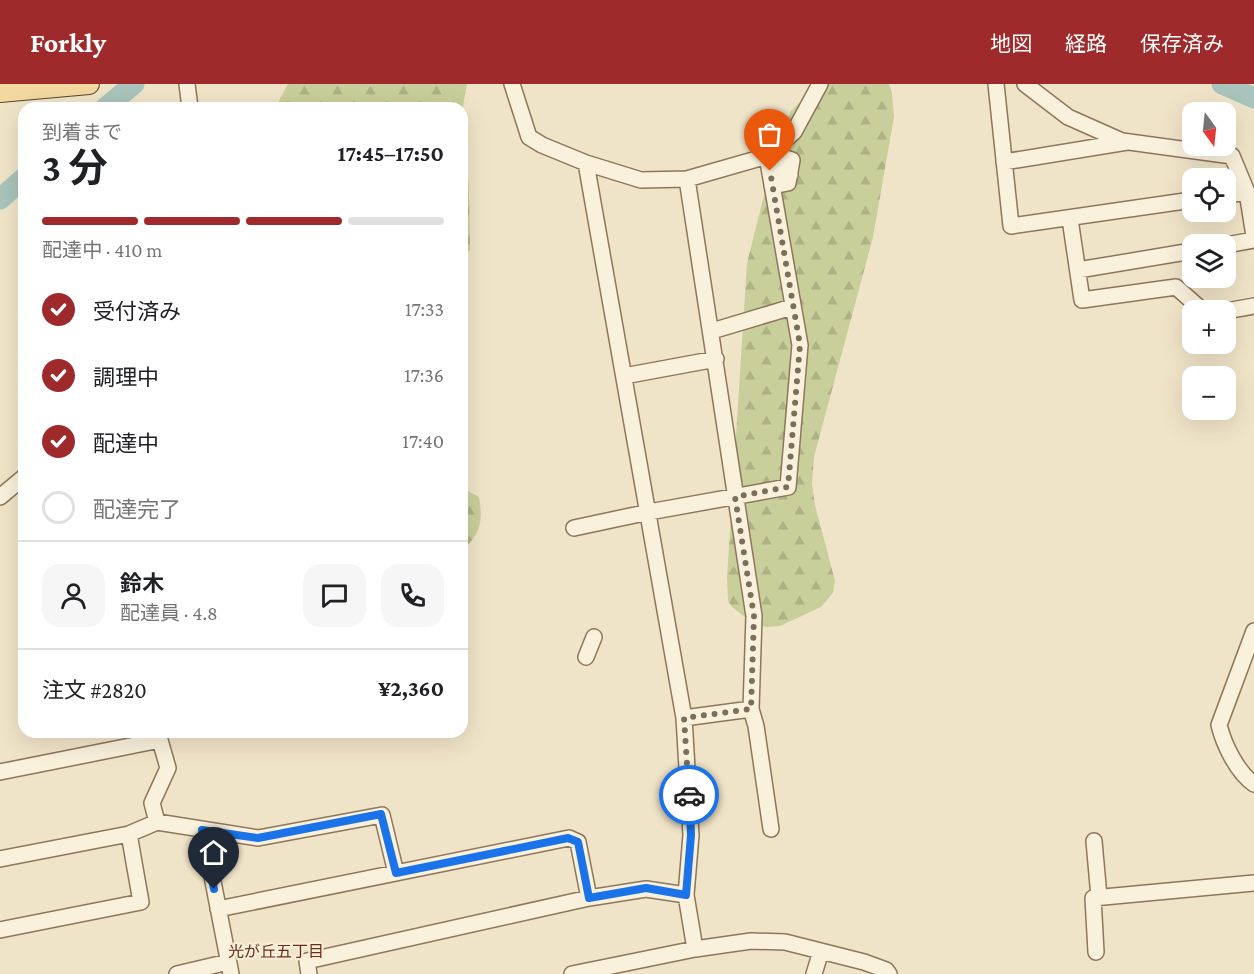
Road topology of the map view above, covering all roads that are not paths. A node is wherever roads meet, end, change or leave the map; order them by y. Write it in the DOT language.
graph roads {
  1 [pos="89,84"];
  2 [pos="187,84"];
  3 [pos="512,84"];
  4 [pos="820,84"];
  5 [pos="996,84"];
  6 [pos="1025,84"];
  7 [pos="0,92"];
  8 [pos="189,102"];
  9 [pos="1130,142"];
  10 [pos="767,156"];
  11 [pos="1004,162"];
  12 [pos="586,163"];
  13 [pos="790,175"];
  14 [pos="687,178"];
  15 [pos="772,186"];
  16 [pos="1247,192"];
  17 [pos="1236,194"];
  18 [pos="1182,202"];
  19 [pos="1070,219"];
  20 [pos="1254,238"];
  21 [pos="1236,242"];
  22 [pos="1182,253"];
  23 [pos="1078,270"];
  24 [pos="1191,300"];
  25 [pos="1254,306"];
  26 [pos="792,307"];
  27 [pos="1236,309"];
  28 [pos="712,331"];
  29 [pos="716,359"];
  30 [pos="624,376"];
  31 [pos="18,482"];
  32 [pos="0,497"];
  33 [pos="735,497"];
  34 [pos="649,512"];
  35 [pos="574,528"];
  36 [pos="1254,631"];
  37 [pos="594,637"];
  38 [pos="586,657"];
  39 [pos="751,709"];
  40 [pos="684,718"];
  41 [pos="0,772"];
  42 [pos="1254,784"];
  43 [pos="157,822"];
  44 [pos="771,829"];
  45 [pos="202,830"];
  46 [pos="129,834"];
  47 [pos="1094,841"];
  48 [pos="0,859"];
  49 [pos="396,873"];
  50 [pos="1254,883"];
  51 [pos="686,895"];
  52 [pos="1099,897"];
  53 [pos="589,898"];
  54 [pos="218,909"];
  55 [pos="0,930"];
  56 [pos="695,949"];
  57 [pos="821,951"];
  58 [pos="1096,952"];
  59 [pos="229,968"];
  60 [pos="177,974"];
  61 [pos="309,974"];
  62 [pos="572,974"];
  63 [pos="814,974"];
  64 [pos="890,974"];
  1 -- 7 [label="main road"];
  2 -- 8 [label="street"];
  3 -- 12 [label="street"];
  4 -- 10 [label="street"];
  5 -- 11 [label="street"];
  6 -- 9 [label="street"];
  9 -- 11 [label="street"];
  9 -- 16 [label="street"];
  10 -- 14 [label="street"];
  10 -- 15 [label="street"];
  11 -- 19 [label="street"];
  12 -- 14 [label="street"];
  12 -- 30 [label="street"];
  13 -- 15 [label="street"];
  14 -- 28 [label="street"];
  15 -- 26 [label="street"];
  16 -- 17 [label="street"];
  16 -- 20 [label="street"];
  18 -- 19 [label="street"];
  19 -- 23 [label="street"];
  20 -- 21 [label="street"];
  22 -- 23 [label="street"];
  23 -- 24 [label="street"];
  25 -- 27 [label="street"];
  26 -- 28 [label="street"];
  26 -- 33 [label="street"];
  28 -- 29 [label="street"];
  29 -- 30 [label="street"];
  29 -- 33 [label="street"];
  30 -- 34 [label="street"];
  31 -- 32 [label="street"];
  33 -- 34 [label="street"];
  33 -- 39 [label="street"];
  34 -- 35 [label="street"];
  34 -- 40 [label="street"];
  36 -- 42 [label="street"];
  37 -- 38 [label="street"];
  39 -- 40 [label="street"];
  39 -- 44 [label="street"];
  40 -- 51 [label="street"];
  41 -- 43 [label="street"];
  43 -- 45 [label="street"];
  43 -- 46 [label="street"];
  45 -- 49 [label="street"];
  45 -- 54 [label="street"];
  46 -- 48 [label="street"];
  46 -- 55 [label="street"];
  47 -- 52 [label="street"];
  49 -- 53 [label="street"];
  49 -- 54 [label="street"];
  50 -- 52 [label="street"];
  51 -- 53 [label="street"];
  51 -- 56 [label="street"];
  52 -- 58 [label="street"];
  53 -- 61 [label="street"];
  54 -- 59 [label="street"];
  56 -- 57 [label="street"];
  56 -- 62 [label="street"];
  57 -- 63 [label="street"];
  57 -- 64 [label="street"];
  59 -- 60 [label="street"];
}
